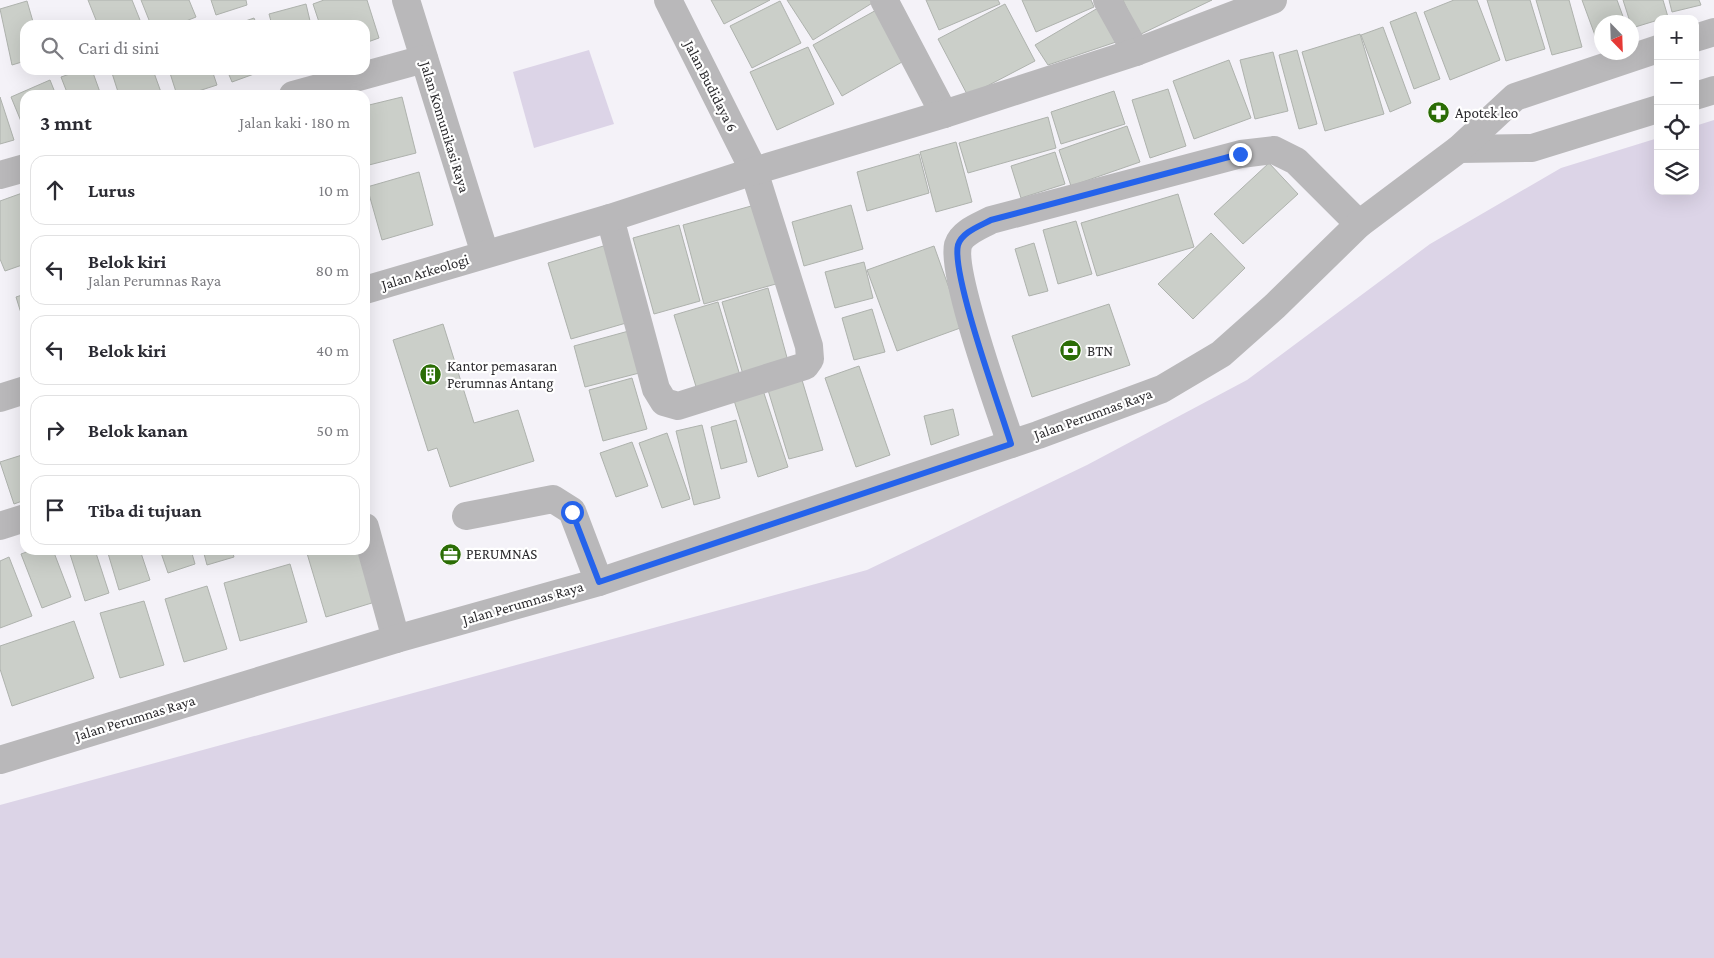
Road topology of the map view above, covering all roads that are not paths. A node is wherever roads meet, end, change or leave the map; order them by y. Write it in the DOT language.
graph roads {
  1 [pos="406,0"];
  2 [pos="668,0"];
  3 [pos="884,0"];
  4 [pos="1107,0"];
  5 [pos="1273,0"];
  6 [pos="1714,32"];
  7 [pos="1699,37"];
  8 [pos="1654,51"];
  9 [pos="1136,52"];
  10 [pos="424,59"];
  11 [pos="370,74"];
  12 [pos="366,75"];
  13 [pos="312,90"];
  14 [pos="1714,90"];
  15 [pos="1699,95"];
  16 [pos="1654,109"];
  17 [pos="944,114"];
  18 [pos="1459,150"];
  19 [pos="20,169"];
  20 [pos="754,171"];
  21 [pos="0,175"];
  22 [pos="610,218"];
  23 [pos="1359,224"];
  24 [pos="485,254"];
  25 [pos="370,288"];
  26 [pos="20,392"];
  27 [pos="0,398"];
  28 [pos="1011,444"];
  29 [pos="466,516"];
  30 [pos="20,520"];
  31 [pos="0,526"];
  32 [pos="370,545"];
  33 [pos="599,582"];
  34 [pos="396,638"];
  35 [pos="0,760"];
  1 -- 10 [label="street, Jalan Komunikasi Raya"];
  2 -- 20 [label="street, Jalan Budidaya 6"];
  3 -- 17 [label="street"];
  4 -- 9 [label="street"];
  5 -- 9 [label="street, Jalan Arkeologi"];
  6 -- 7 [label="street"];
  8 -- 18 [label="street, Jalan Perumnas Raya"];
  9 -- 17 [label="street, Jalan Arkeologi"];
  10 -- 11 [label="street"];
  10 -- 24 [label="street, Jalan Komunikasi Raya"];
  12 -- 13 [label="street"];
  14 -- 15 [label="street"];
  16 -- 18 [label="street"];
  17 -- 20 [label="street, Jalan Arkeologi"];
  18 -- 23 [label="street, Jalan Perumnas Raya"];
  19 -- 21 [label="street"];
  20 -- 22 [label="street, Jalan Arkeologi"];
  20 -- 22 [label="street, Jalan Budidaya 6"];
  22 -- 24 [label="street, Jalan Arkeologi"];
  23 -- 28 [label="street, Jalan Perumnas Raya"];
  23 -- 28 [label="street"];
  24 -- 25 [label="street, Jalan Arkeologi"];
  26 -- 27 [label="street"];
  28 -- 33 [label="street, Jalan Perumnas Raya"];
  29 -- 33 [label="street"];
  30 -- 31 [label="street"];
  32 -- 34 [label="street"];
  33 -- 34 [label="street, Jalan Perumnas Raya"];
  34 -- 35 [label="street, Jalan Perumnas Raya"];
}
